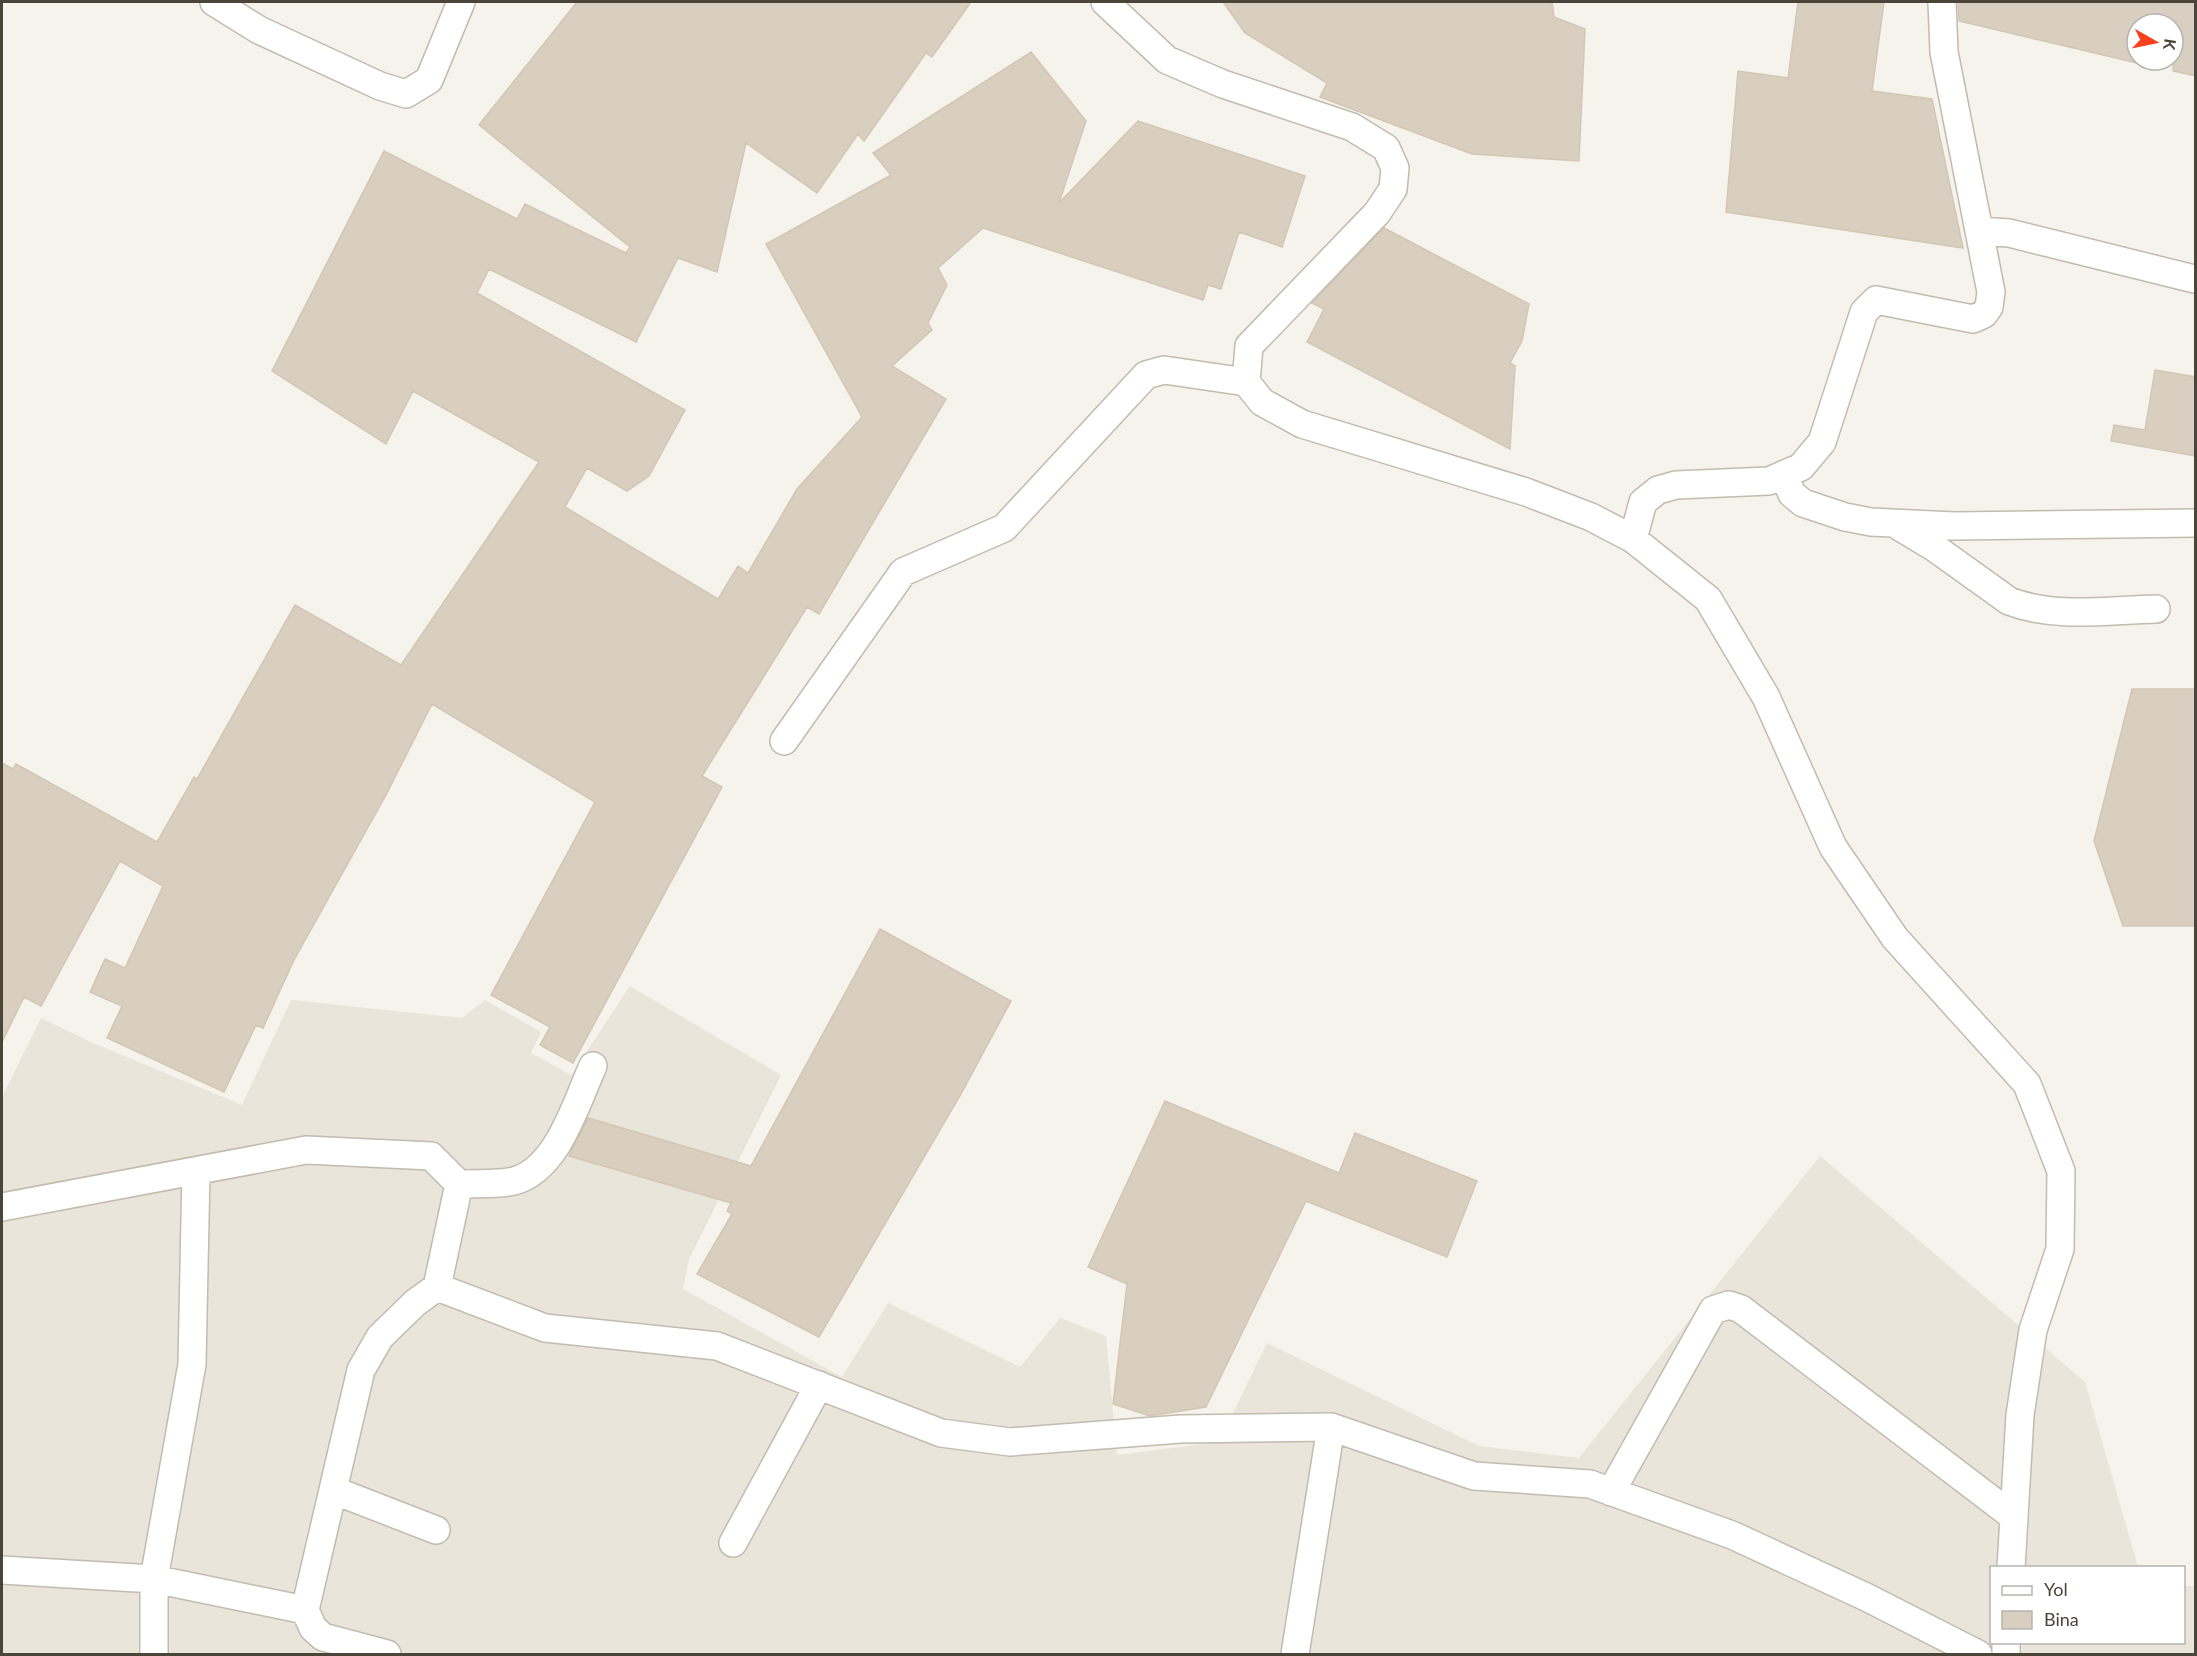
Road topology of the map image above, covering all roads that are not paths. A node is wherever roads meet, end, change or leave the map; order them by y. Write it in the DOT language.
graph roads {
  1 [pos="214,2"];
  2 [pos="461,2"];
  3 [pos="1105,2"];
  4 [pos="1942,2"];
  5 [pos="1979,231"];
  6 [pos="2194,279"];
  7 [pos="1246,382"];
  8 [pos="1784,475"];
  9 [pos="2196,523"];
  10 [pos="1897,525"];
  11 [pos="1633,539"];
  12 [pos="2156,609"];
  13 [pos="784,741"];
  14 [pos="593,1066"];
  15 [pos="196,1171"];
  16 [pos="459,1184"];
  17 [pos="2,1207"];
  18 [pos="437,1287"];
  19 [pos="819,1385"];
  20 [pos="1331,1427"];
  21 [pos="333,1490"];
  22 [pos="1611,1492"];
  23 [pos="2014,1517"];
  24 [pos="436,1530"];
  25 [pos="733,1543"];
  26 [pos="2011,1566"];
  27 [pos="2,1570"];
  28 [pos="154,1579"];
  29 [pos="305,1610"];
  30 [pos="153,1654"];
  31 [pos="387,1654"];
  32 [pos="1295,1654"];
  33 [pos="1978,1654"];
  1 -- 2 [label="street"];
  3 -- 7 [label="street"];
  4 -- 5 [label="street"];
  5 -- 6 [label="street"];
  5 -- 8 [label="street"];
  7 -- 11 [label="street"];
  7 -- 13 [label="street"];
  8 -- 10 [label="street"];
  8 -- 11 [label="street"];
  9 -- 10 [label="street"];
  10 -- 12 [label="street"];
  11 -- 23 [label="street"];
  14 -- 16 [label="street"];
  15 -- 16 [label="street"];
  15 -- 17 [label="street"];
  15 -- 28 [label="street"];
  16 -- 18 [label="street"];
  18 -- 19 [label="street"];
  18 -- 21 [label="street"];
  19 -- 20 [label="street"];
  19 -- 25 [label="street"];
  20 -- 22 [label="street"];
  20 -- 32 [label="street"];
  21 -- 24 [label="street"];
  21 -- 29 [label="street"];
  22 -- 23 [label="street"];
  22 -- 33 [label="street"];
  23 -- 26 [label="street"];
  27 -- 28 [label="street"];
  28 -- 29 [label="street"];
  28 -- 30 [label="street"];
  29 -- 31 [label="street"];
}
